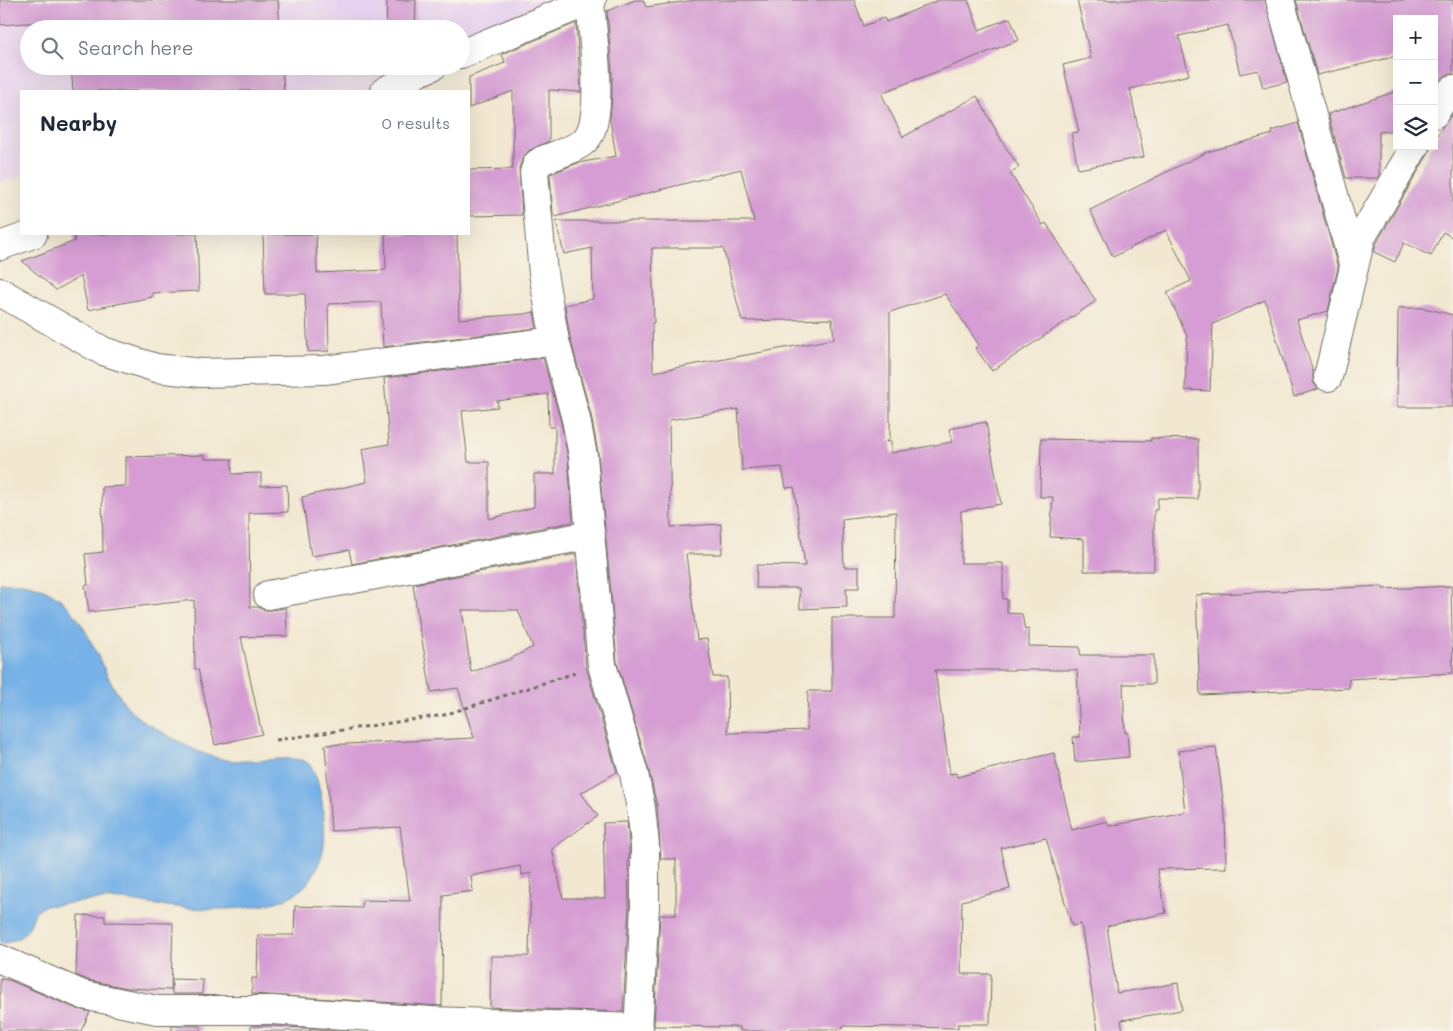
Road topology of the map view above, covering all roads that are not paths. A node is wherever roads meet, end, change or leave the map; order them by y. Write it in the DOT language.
graph roads {
  1 [pos="591,0"];
  2 [pos="1280,0"];
  3 [pos="470,50"];
  4 [pos="414,75"];
  5 [pos="1453,88"];
  6 [pos="387,90"];
  7 [pos="1438,108"];
  8 [pos="1413,150"];
  9 [pos="30,235"];
  10 [pos="0,246"];
  11 [pos="1354,267"];
  12 [pos="0,292"];
  13 [pos="555,341"];
  14 [pos="1328,377"];
  15 [pos="591,535"];
  16 [pos="268,595"];
  17 [pos="0,959"];
  18 [pos="310,1022"];
  19 [pos="638,1029"];
  1 -- 3 [label="street"];
  1 -- 13 [label="street"];
  2 -- 11 [label="street"];
  4 -- 6 [label="street"];
  5 -- 7 [label="street"];
  8 -- 11 [label="street"];
  9 -- 10 [label="street"];
  11 -- 14 [label="street"];
  12 -- 13 [label="street"];
  13 -- 15 [label="street"];
  15 -- 16 [label="street"];
  15 -- 19 [label="street"];
  17 -- 18 [label="street"];
  18 -- 19 [label="street"];
}
